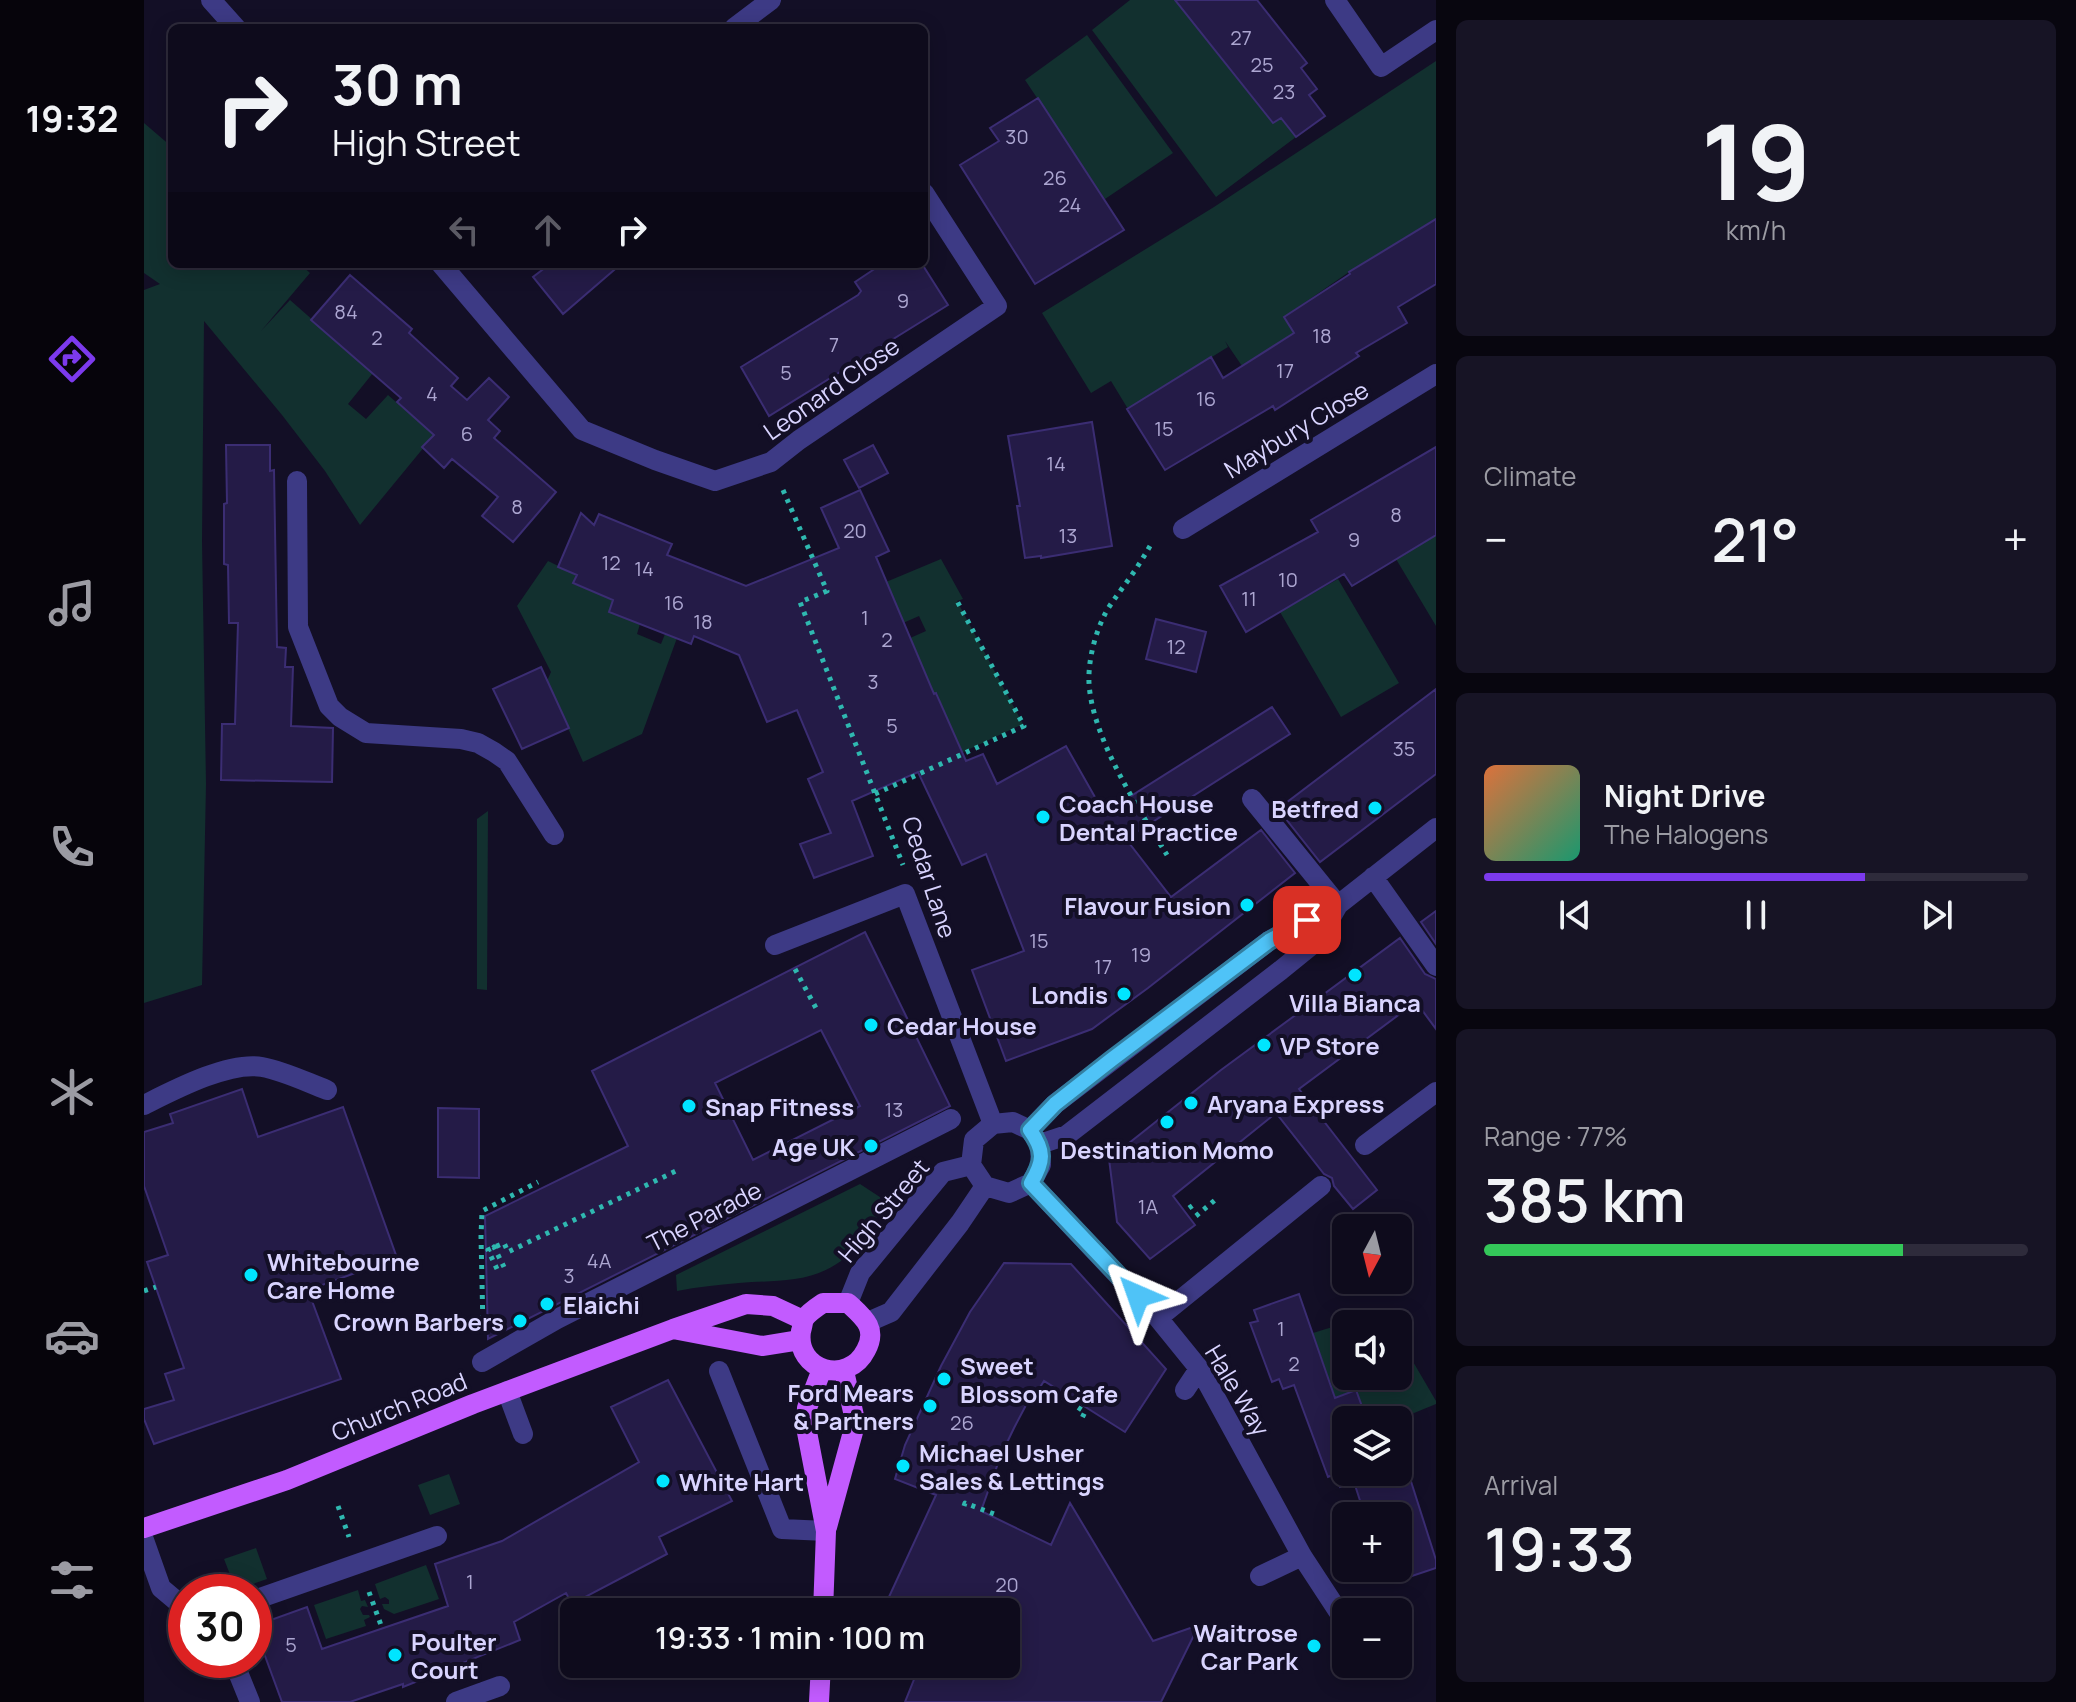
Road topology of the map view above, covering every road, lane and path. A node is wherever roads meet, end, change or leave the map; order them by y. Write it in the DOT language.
graph roads {
  1 [pos="211,0"];
  2 [pos="771,0"];
  3 [pos="1335,0"];
  4 [pos="232,24"];
  5 [pos="739,24"];
  6 [pos="1436,30"];
  7 [pos="928,199"];
  8 [pos="444,268"];
  9 [pos="1436,374"];
  10 [pos="297,481"];
  11 [pos="782,488"];
  12 [pos="1183,529"];
  13 [pos="1150,546"];
  14 [pos="957,601"];
  15 [pos="875,794"];
  16 [pos="1252,799"];
  17 [pos="1436,828"];
  18 [pos="554,835"];
  19 [pos="1167,855"];
  20 [pos="1373,877"];
  21 [pos="905,894"];
  22 [pos="1338,905"];
  23 [pos="775,945"];
  24 [pos="1436,966"];
  25 [pos="795,969"];
  26 [pos="817,1010"];
  27 [pos="327,1090"];
  28 [pos="1436,1092"];
  29 [pos="144,1105"];
  30 [pos="951,1119"];
  31 [pos="993,1124"];
  32 [pos="1035,1137"];
  33 [pos="1365,1145"];
  34 [pos="971,1165"];
  35 [pos="680,1169"];
  36 [pos="538,1182"];
  37 [pos="1031,1183"];
  38 [pos="985,1186"];
  39 [pos="1321,1186"];
  40 [pos="1215,1200"];
  41 [pos="1196,1203"];
  42 [pos="1189,1208"];
  43 [pos="1196,1216"];
  44 [pos="485,1252"];
  45 [pos="500,1268"];
  46 [pos="156,1287"];
  47 [pos="144,1291"];
  48 [pos="848,1303"];
  49 [pos="1158,1318"];
  50 [pos="868,1322"];
  51 [pos="673,1329"];
  52 [pos="802,1330"];
  53 [pos="482,1362"];
  54 [pos="822,1369"];
  55 [pos="1199,1369"];
  56 [pos="719,1371"];
  57 [pos="844,1371"];
  58 [pos="1185,1390"];
  59 [pos="507,1391"];
  60 [pos="1048,1404"];
  61 [pos="1082,1418"];
  62 [pos="523,1434"];
  63 [pos="964,1506"];
  64 [pos="994,1514"];
  65 [pos="144,1528"];
  66 [pos="826,1531"];
  67 [pos="437,1536"];
  68 [pos="144,1540"];
  69 [pos="1302,1556"];
  70 [pos="1260,1576"];
  71 [pos="168,1594"];
  72 [pos="272,1594"];
  73 [pos="824,1598"];
  74 [pos="1332,1602"];
  75 [pos="240,1678"];
  76 [pos="820,1678"];
  77 [pos="500,1686"];
  78 [pos="250,1702"];
  79 [pos="456,1702"];
  80 [pos="819,1702"];
  1 -- 4 [label="street"];
  2 -- 5 [label="street"];
  3 -- 6 [label="street"];
  7 -- 8 [label="street, Leonard Close"];
  9 -- 12 [label="street, Maybury Close"];
  10 -- 18 [label="street"];
  11 -- 15 [label="path, Cedar Lane"];
  13 -- 19 [label="path"];
  14 -- 15 [label="path"];
  15 -- 21 [label="path, Cedar Lane"];
  16 -- 22 [label="street"];
  17 -- 20 [label="street"];
  20 -- 22 [label="street"];
  20 -- 24 [label="street"];
  21 -- 23 [label="street"];
  21 -- 31 [label="street, Cedar Lane"];
  22 -- 32 [label="street"];
  22 -- 32 [label="street"];
  25 -- 26 [label="path"];
  27 -- 29 [label="street"];
  28 -- 33 [label="street"];
  30 -- 53 [label="street, The Parade"];
  31 -- 32 [label="street"];
  31 -- 34 [label="street"];
  32 -- 37 [label="street"];
  34 -- 38 [label="street"];
  34 -- 48 [label="street, High Street"];
  35 -- 44 [label="path"];
  36 -- 44 [label="path"];
  37 -- 38 [label="street"];
  37 -- 49 [label="street, Hale Way"];
  38 -- 50 [label="street"];
  39 -- 49 [label="street"];
  40 -- 43 [label="path"];
  41 -- 42 [label="path"];
  44 -- 45 [label="path"];
  44 -- 53 [label="path"];
  46 -- 47 [label="path"];
  48 -- 50 [label="main road, High Street"];
  48 -- 52 [label="main road, High Street"];
  49 -- 55 [label="street, Hale Way"];
  50 -- 57 [label="main road"];
  51 -- 52 [label="main road"];
  51 -- 52 [label="main road, Church Road"];
  51 -- 59 [label="main road, Church Road"];
  52 -- 54 [label="main road"];
  54 -- 57 [label="main road"];
  54 -- 66 [label="main road"];
  55 -- 58 [label="street"];
  55 -- 69 [label="street, Hale Way"];
  56 -- 66 [label="street"];
  57 -- 66 [label="main road"];
  59 -- 62 [label="street"];
  59 -- 65 [label="main road, Church Road"];
  60 -- 61 [label="path"];
  63 -- 64 [label="path"];
  66 -- 73 [label="main road"];
  67 -- 72 [label="street"];
  68 -- 71 [label="street"];
  69 -- 70 [label="street"];
  69 -- 74 [label="street, Hale Way"];
  75 -- 78 [label="street"];
  76 -- 80 [label="main road"];
  77 -- 79 [label="street"];
}
